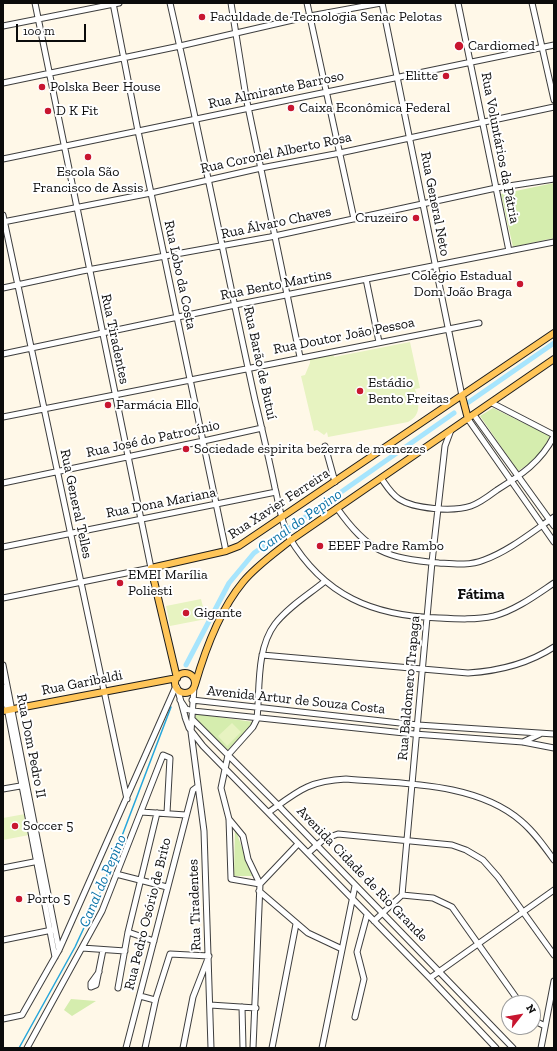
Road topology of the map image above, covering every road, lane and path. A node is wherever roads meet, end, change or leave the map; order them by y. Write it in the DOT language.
graph roads {
  1 [pos="35,3"];
  2 [pos="115,3"];
  3 [pos="170,3"];
  4 [pos="231,3"];
  5 [pos="307,3"];
  6 [pos="382,3"];
  7 [pos="458,3"];
  8 [pos="532,3"];
  9 [pos="310,16"];
  10 [pos="39,19"];
  11 [pos="3,26"];
  12 [pos="236,33"];
  13 [pos="554,45"];
  14 [pos="180,46"];
  15 [pos="542,47"];
  16 [pos="123,57"];
  17 [pos="471,62"];
  18 [pos="50,72"];
  19 [pos="397,76"];
  20 [pos="3,82"];
  21 [pos="326,92"];
  22 [pos="554,100"];
  23 [pos="554,107"];
  24 [pos="249,109"];
  25 [pos="195,120"];
  26 [pos="483,122"];
  27 [pos="138,131"];
  28 [pos="410,137"];
  29 [pos="64,147"];
  30 [pos="340,153"];
  31 [pos="3,159"];
  32 [pos="261,168"];
  33 [pos="554,178"];
  34 [pos="209,179"];
  35 [pos="496,188"];
  36 [pos="151,193"];
  37 [pos="423,205"];
  38 [pos="76,207"];
  39 [pos="3,214"];
  40 [pos="354,219"];
  41 [pos="4,222"];
  42 [pos="275,235"];
  43 [pos="554,242"];
  44 [pos="222,246"];
  45 [pos="509,251"];
  46 [pos="164,257"];
  47 [pos="435,265"];
  48 [pos="89,270"];
  49 [pos="366,279"];
  50 [pos="18,285"];
  51 [pos="3,288"];
  52 [pos="288,296"];
  53 [pos="235,305"];
  54 [pos="176,318"];
  55 [pos="479,323"];
  56 [pos="447,328"];
  57 [pos="554,333"];
  58 [pos="102,334"];
  59 [pos="379,342"];
  60 [pos="31,348"];
  61 [pos="3,354"];
  62 [pos="300,357"];
  63 [pos="554,361"];
  64 [pos="248,367"];
  65 [pos="191,381"];
  66 [pos="115,395"];
  67 [pos="462,396"];
  68 [pos="492,403"];
  69 [pos="44,409"];
  70 [pos="466,410"];
  71 [pos="474,415"];
  72 [pos="3,417"];
  73 [pos="468,419"];
  74 [pos="262,428"];
  75 [pos="451,430"];
  76 [pos="554,435"];
  77 [pos="203,441"];
  78 [pos="435,441"];
  79 [pos="325,446"];
  80 [pos="445,446"];
  81 [pos="128,457"];
  82 [pos="57,472"];
  83 [pos="518,476"];
  84 [pos="381,478"];
  85 [pos="510,481"];
  86 [pos="3,482"];
  87 [pos="335,482"];
  88 [pos="276,492"];
  89 [pos="216,504"];
  90 [pos="337,508"];
  91 [pos="438,508"];
  92 [pos="552,518"];
  93 [pos="141,519"];
  94 [pos="283,520"];
  95 [pos="542,525"];
  96 [pos="554,526"];
  97 [pos="70,533"];
  98 [pos="291,540"];
  99 [pos="554,542"];
  100 [pos="3,547"];
  101 [pos="226,551"];
  102 [pos="432,562"];
  103 [pos="151,568"];
  104 [pos="80,582"];
  105 [pos="324,582"];
  106 [pos="554,583"];
  107 [pos="3,598"];
  108 [pos="428,618"];
  109 [pos="554,647"];
  110 [pos="262,655"];
  111 [pos="3,665"];
  112 [pos="423,670"];
  113 [pos="176,683"];
  114 [pos="194,686"];
  115 [pos="5,691"];
  116 [pos="104,691"];
  117 [pos="180,700"];
  118 [pos="192,700"];
  119 [pos="258,707"];
  120 [pos="7,710"];
  121 [pos="193,712"];
  122 [pos="339,716"];
  123 [pos="185,717"];
  124 [pos="192,719"];
  125 [pos="257,719"];
  126 [pos="418,725"];
  127 [pos="338,726"];
  128 [pos="191,732"];
  129 [pos="540,733"];
  130 [pos="417,734"];
  131 [pos="554,734"];
  132 [pos="522,742"];
  133 [pos="203,746"];
  134 [pos="554,748"];
  135 [pos="192,749"];
  136 [pos="228,755"];
  137 [pos="194,762"];
  138 [pos="224,767"];
  139 [pos="24,785"];
  140 [pos="411,785"];
  141 [pos="197,787"];
  142 [pos="3,789"];
  143 [pos="127,799"];
  144 [pos="278,805"];
  145 [pos="141,812"];
  146 [pos="269,812"];
  147 [pos="157,813"];
  148 [pos="167,814"];
  149 [pos="186,814"];
  150 [pos="229,819"];
  151 [pos="408,841"];
  152 [pos="298,844"];
  153 [pos="316,846"];
  154 [pos="308,853"];
  155 [pos="554,860"];
  156 [pos="39,861"];
  157 [pos="3,868"];
  158 [pos="116,874"];
  159 [pos="141,881"];
  160 [pos="260,884"];
  161 [pos="168,886"];
  162 [pos="354,886"];
  163 [pos="554,890"];
  164 [pos="259,891"];
  165 [pos="402,895"];
  166 [pos="351,898"];
  167 [pos="382,913"];
  168 [pos="523,913"];
  169 [pos="367,914"];
  170 [pos="374,921"];
  171 [pos="296,924"];
  172 [pos="52,929"];
  173 [pos="128,932"];
  174 [pos="3,940"];
  175 [pos="154,941"];
  176 [pos="479,945"];
  177 [pos="82,948"];
  178 [pos="342,949"];
  179 [pos="59,950"];
  180 [pos="103,950"];
  181 [pos="125,950"];
  182 [pos="554,955"];
  183 [pos="209,956"];
  184 [pos="56,957"];
  185 [pos="439,971"];
  186 [pos="99,972"];
  187 [pos="430,978"];
  188 [pos="554,981"];
  189 [pos="118,988"];
  190 [pos="514,995"];
  191 [pos="140,996"];
  192 [pos="155,1000"];
  193 [pos="210,1005"];
  194 [pos="242,1007"];
  195 [pos="256,1008"];
  196 [pos="355,1018"];
  197 [pos="3,1019"];
  198 [pos="541,1024"];
  199 [pos="545,1026"];
  200 [pos="27,1048"];
  201 [pos="126,1048"];
  202 [pos="145,1048"];
  203 [pos="183,1048"];
  204 [pos="211,1048"];
  205 [pos="243,1048"];
  206 [pos="253,1048"];
  207 [pos="272,1048"];
  208 [pos="322,1048"];
  209 [pos="496,1048"];
  210 [pos="513,1048"];
  211 [pos="541,1048"];
  1 -- 10 [label="street, Rua Tiradentes"];
  2 -- 10 [label="street"];
  2 -- 16 [label="street, Rua Lobo da Costa"];
  3 -- 14 [label="street, Rua Barão de Butuí"];
  4 -- 12 [label="street"];
  5 -- 9 [label="street"];
  6 -- 9 [label="street"];
  6 -- 19 [label="street, Rua General Neto"];
  7 -- 17 [label="street, Rua Voluntários da Pátria"];
  8 -- 15 [label="street"];
  9 -- 12 [label="street"];
  9 -- 21 [label="street"];
  10 -- 11 [label="street"];
  10 -- 18 [label="street, Rua Tiradentes"];
  12 -- 14 [label="street"];
  12 -- 24 [label="street"];
  13 -- 15 [label="street, Rua Almirante Barroso"];
  14 -- 16 [label="street"];
  14 -- 25 [label="street, Rua Barão de Butuí"];
  15 -- 17 [label="street, Rua Almirante Barroso"];
  15 -- 22 [label="street"];
  16 -- 18 [label="street"];
  16 -- 27 [label="street, Rua Lobo da Costa"];
  17 -- 19 [label="street, Rua Almirante Barroso"];
  17 -- 26 [label="street, Rua Voluntários da Pátria"];
  18 -- 20 [label="street"];
  18 -- 29 [label="street, Rua Tiradentes"];
  19 -- 21 [label="street, Rua Almirante Barroso"];
  19 -- 28 [label="street, Rua General Neto"];
  21 -- 24 [label="street, Rua Almirante Barroso"];
  21 -- 30 [label="street"];
  23 -- 26 [label="street, Rua Coronel Alberto Rosa"];
  24 -- 25 [label="street, Rua Almirante Barroso"];
  24 -- 32 [label="street"];
  25 -- 27 [label="street, Rua Almirante Barroso"];
  25 -- 34 [label="street, Rua Barão de Butuí"];
  26 -- 28 [label="street, Rua Coronel Alberto Rosa"];
  26 -- 35 [label="street, Rua Voluntários da Pátria"];
  27 -- 29 [label="street, Rua Almirante Barroso"];
  27 -- 36 [label="street, Rua Lobo da Costa"];
  28 -- 30 [label="street, Rua Coronel Alberto Rosa"];
  28 -- 37 [label="street, Rua General Neto"];
  29 -- 31 [label="street, Rua Almirante Barroso"];
  29 -- 38 [label="street, Rua Tiradentes"];
  30 -- 32 [label="street, Rua Coronel Alberto Rosa"];
  30 -- 40 [label="street"];
  32 -- 34 [label="street, Rua Coronel Alberto Rosa"];
  32 -- 42 [label="street"];
  33 -- 35 [label="street, Rua Álvaro Chaves"];
  34 -- 36 [label="street, Rua Coronel Alberto Rosa"];
  34 -- 44 [label="street, Rua Barão de Butuí"];
  35 -- 37 [label="street, Rua Álvaro Chaves"];
  35 -- 45 [label="street, Rua Voluntários da Pátria"];
  36 -- 38 [label="street, Rua Coronel Alberto Rosa"];
  36 -- 46 [label="street, Rua Lobo da Costa"];
  37 -- 40 [label="street, Rua Álvaro Chaves"];
  37 -- 47 [label="street, Rua General Neto"];
  38 -- 41 [label="street, Rua Coronel Alberto Rosa"];
  38 -- 48 [label="street, Rua Tiradentes"];
  39 -- 41 [label="street, Rua General Telles"];
  40 -- 42 [label="street, Rua Álvaro Chaves"];
  41 -- 50 [label="street, Rua General Telles"];
  42 -- 44 [label="street, Rua Álvaro Chaves"];
  42 -- 52 [label="street"];
  43 -- 45 [label="street, Rua Bento Martins"];
  44 -- 46 [label="street, Rua Álvaro Chaves"];
  44 -- 53 [label="street, Rua Barão de Butuí"];
  45 -- 47 [label="street, Rua Bento Martins"];
  46 -- 48 [label="street, Rua Álvaro Chaves"];
  46 -- 54 [label="street, Rua Lobo da Costa"];
  47 -- 49 [label="street, Rua Bento Martins"];
  47 -- 56 [label="street, Rua General Neto"];
  48 -- 50 [label="street, Rua Álvaro Chaves"];
  48 -- 58 [label="street, Rua Tiradentes"];
  49 -- 52 [label="street, Rua Bento Martins"];
  49 -- 59 [label="street"];
  50 -- 51 [label="street, Rua Álvaro Chaves"];
  50 -- 60 [label="street, Rua General Telles"];
  52 -- 53 [label="street, Rua Bento Martins"];
  52 -- 62 [label="street"];
  53 -- 54 [label="street, Rua Bento Martins"];
  53 -- 64 [label="street, Rua Barão de Butuí"];
  54 -- 58 [label="street, Rua Bento Martins"];
  54 -- 65 [label="street, Rua Lobo da Costa"];
  55 -- 56 [label="street, Rua Doutor João Pessoa"];
  56 -- 59 [label="street, Rua Doutor João Pessoa"];
  56 -- 67 [label="street, Rua General Neto"];
  57 -- 67 [label="main road, Rua Xavier Ferreira"];
  58 -- 60 [label="street, Rua Bento Martins"];
  58 -- 66 [label="street, Rua Tiradentes"];
  59 -- 62 [label="street, Rua Doutor João Pessoa"];
  60 -- 61 [label="street, Rua Bento Martins"];
  60 -- 69 [label="street, Rua General Telles"];
  62 -- 64 [label="street, Rua Doutor João Pessoa"];
  63 -- 68 [label="main road"];
  64 -- 65 [label="street, Rua Doutor João Pessoa"];
  64 -- 74 [label="street, Rua Barão de Butuí"];
  65 -- 66 [label="street, Rua Doutor João Pessoa"];
  65 -- 77 [label="street, Rua Lobo da Costa"];
  66 -- 69 [label="street, Rua Doutor João Pessoa"];
  66 -- 81 [label="street, Rua Tiradentes"];
  67 -- 70 [label="main road, Rua General Neto"];
  67 -- 87 [label="main road, Rua Xavier Ferreira"];
  68 -- 71 [label="main road"];
  68 -- 76 [label="street"];
  69 -- 72 [label="street, Rua Doutor João Pessoa"];
  69 -- 82 [label="street, Rua General Telles"];
  70 -- 71 [label="main road"];
  70 -- 73 [label="main road, Rua General Neto"];
  71 -- 73 [label="main road"];
  71 -- 83 [label="street"];
  73 -- 75 [label="main road"];
  73 -- 85 [label="street"];
  74 -- 77 [label="street, Rua José do Patrocínio"];
  74 -- 88 [label="street, Rua Barão de Butuí"];
  75 -- 78 [label="main road"];
  75 -- 80 [label="street, Rua Baldomero Trapaga"];
  76 -- 83 [label="street"];
  77 -- 81 [label="street, Rua José do Patrocínio"];
  77 -- 89 [label="street, Rua Lobo da Costa"];
  78 -- 80 [label="street"];
  78 -- 84 [label="main road"];
  79 -- 87 [label="street"];
  80 -- 91 [label="street, Rua Baldomero Trapaga"];
  81 -- 82 [label="street, Rua José do Patrocínio"];
  81 -- 93 [label="street, Rua Tiradentes"];
  82 -- 86 [label="street, Rua José do Patrocínio"];
  82 -- 97 [label="street, Rua General Telles"];
  83 -- 85 [label="street"];
  83 -- 92 [label="street"];
  84 -- 90 [label="main road"];
  84 -- 91 [label="street"];
  85 -- 91 [label="street"];
  85 -- 95 [label="street"];
  87 -- 94 [label="main road, Rua Xavier Ferreira"];
  88 -- 89 [label="street, Rua Dona Mariana"];
  88 -- 94 [label="street, Rua Barão de Butuí"];
  89 -- 93 [label="street, Rua Dona Mariana"];
  89 -- 101 [label="street, Rua Lobo da Costa"];
  90 -- 98 [label="main road"];
  90 -- 102 [label="street"];
  91 -- 102 [label="street, Rua Baldomero Trapaga"];
  92 -- 95 [label="street"];
  92 -- 96 [label="street"];
  93 -- 97 [label="street, Rua Dona Mariana"];
  93 -- 103 [label="street, Rua Tiradentes"];
  94 -- 98 [label="street, Rua Barão de Butuí"];
  94 -- 101 [label="main road, Rua Xavier Ferreira"];
  95 -- 99 [label="street"];
  95 -- 102 [label="street"];
  97 -- 100 [label="street, Rua Dona Mariana"];
  97 -- 104 [label="street, Rua General Telles"];
  98 -- 105 [label="street, Rua Barão de Butuí"];
  98 -- 114 [label="main road"];
  101 -- 103 [label="main road, Rua Xavier Ferreira"];
  102 -- 108 [label="street, Rua Baldomero Trapaga"];
  103 -- 104 [label="street, Rua Xavier Ferreira"];
  103 -- 113 [label="main road, Rua Tiradentes"];
  104 -- 107 [label="street, Rua Xavier Ferreira"];
  104 -- 116 [label="street, Rua General Telles"];
  105 -- 108 [label="street, Rua Barão de Butuí"];
  105 -- 110 [label="street"];
  106 -- 108 [label="street, Rua Barão de Butuí"];
  108 -- 112 [label="street, Rua Baldomero Trapaga"];
  109 -- 112 [label="street"];
  110 -- 112 [label="street"];
  110 -- 119 [label="street"];
  111 -- 115 [label="street, Rua Dom Pedro II"];
  112 -- 126 [label="street, Rua Baldomero Trapaga"];
  113 -- 114 [label="main road"];
  113 -- 114 [label="main road"];
  113 -- 116 [label="main road, Rua Garibaldi"];
  113 -- 117 [label="street, Rua Tiradentes"];
  113 -- 143 [label="street"];
  114 -- 118 [label="street, Rua Tiradentes"];
  115 -- 120 [label="street, Rua Dom Pedro II"];
  116 -- 120 [label="main road, Rua Garibaldi"];
  116 -- 143 [label="street, Rua General Telles"];
  117 -- 121 [label="street, Avenida Artur de Souza Costa"];
  117 -- 123 [label="street, Rua Tiradentes"];
  118 -- 119 [label="street, Avenida Artur de Souza Costa"];
  118 -- 121 [label="street, Rua Tiradentes"];
  119 -- 122 [label="street, Avenida Artur de Souza Costa"];
  119 -- 125 [label="street"];
  120 -- 139 [label="street, Rua Dom Pedro II"];
  121 -- 124 [label="street, Rua Tiradentes"];
  121 -- 125 [label="street, Avenida Artur de Souza Costa"];
  122 -- 126 [label="street, Avenida Artur de Souza Costa"];
  122 -- 127 [label="street"];
  123 -- 128 [label="street, Avenida Cidade de Rio Grande"];
  123 -- 137 [label="street, Rua Tiradentes"];
  124 -- 128 [label="street, Rua Tiradentes"];
  124 -- 136 [label="street, Avenida Cidade de Rio Grande"];
  125 -- 127 [label="street, Avenida Artur de Souza Costa"];
  125 -- 136 [label="street"];
  126 -- 129 [label="street, Avenida Artur de Souza Costa"];
  126 -- 130 [label="street, Rua Baldomero Trapaga"];
  127 -- 130 [label="street, Avenida Artur de Souza Costa"];
  128 -- 133 [label="street, Avenida Cidade de Rio Grande"];
  128 -- 135 [label="street, Rua Tiradentes"];
  129 -- 131 [label="street, Avenida Artur de Souza Costa"];
  129 -- 132 [label="street"];
  130 -- 132 [label="street, Avenida Artur de Souza Costa"];
  130 -- 140 [label="street, Rua Baldomero Trapaga"];
  132 -- 134 [label="street, Avenida Artur de Souza Costa"];
  133 -- 135 [label="street"];
  133 -- 138 [label="street, Avenida Cidade de Rio Grande"];
  135 -- 137 [label="street, Rua Tiradentes"];
  136 -- 138 [label="street"];
  136 -- 144 [label="street, Avenida Cidade de Rio Grande"];
  137 -- 141 [label="street, Rua Tiradentes"];
  138 -- 146 [label="street, Avenida Cidade de Rio Grande"];
  138 -- 150 [label="street"];
  139 -- 142 [label="street"];
  139 -- 156 [label="street, Rua Dom Pedro II"];
  140 -- 144 [label="street"];
  140 -- 151 [label="street, Rua Baldomero Trapaga"];
  140 -- 155 [label="street"];
  141 -- 149 [label="street, Rua Pedro Osório de Brito"];
  141 -- 183 [label="street, Rua Tiradentes"];
  143 -- 179 [label="street"];
  144 -- 146 [label="street"];
  144 -- 153 [label="street, Avenida Cidade de Rio Grande"];
  145 -- 147 [label="street"];
  145 -- 148 [label="street"];
  145 -- 158 [label="street"];
  146 -- 152 [label="street, Avenida Cidade de Rio Grande"];
  147 -- 148 [label="street"];
  147 -- 159 [label="street"];
  148 -- 149 [label="street"];
  149 -- 161 [label="street, Rua Pedro Osório de Brito"];
  150 -- 160 [label="street"];
  150 -- 160 [label="street"];
  151 -- 153 [label="street"];
  151 -- 165 [label="street, Rua Baldomero Trapaga"];
  151 -- 168 [label="street"];
  152 -- 154 [label="street, Avenida Cidade de Rio Grande"];
  152 -- 160 [label="street"];
  153 -- 154 [label="street"];
  153 -- 162 [label="street, Avenida Cidade de Rio Grande"];
  154 -- 166 [label="street, Avenida Cidade de Rio Grande"];
  156 -- 157 [label="street"];
  156 -- 172 [label="street, Rua Dom Pedro II"];
  158 -- 159 [label="street"];
  158 -- 177 [label="street"];
  159 -- 161 [label="street"];
  159 -- 173 [label="street"];
  160 -- 164 [label="street"];
  161 -- 175 [label="street, Rua Pedro Osório de Brito"];
  162 -- 166 [label="street"];
  162 -- 167 [label="street, Avenida Cidade de Rio Grande"];
  163 -- 168 [label="street"];
  164 -- 171 [label="street"];
  164 -- 195 [label="street"];
  165 -- 167 [label="street"];
  165 -- 176 [label="street"];
  166 -- 169 [label="street, Avenida Cidade de Rio Grande"];
  166 -- 178 [label="street"];
  167 -- 170 [label="street"];
  167 -- 185 [label="street, Avenida Cidade de Rio Grande"];
  168 -- 176 [label="street"];
  168 -- 182 [label="street"];
  169 -- 170 [label="street, Avenida Cidade de Rio Grande"];
  169 -- 196 [label="street"];
  170 -- 187 [label="street, Avenida Cidade de Rio Grande"];
  171 -- 178 [label="street"];
  171 -- 207 [label="street"];
  172 -- 174 [label="street"];
  172 -- 179 [label="street, Rua Dom Pedro II"];
  172 -- 184 [label="street, Rua Dom Pedro II"];
  173 -- 175 [label="street"];
  173 -- 181 [label="street"];
  175 -- 191 [label="street, Rua Pedro Osório de Brito"];
  176 -- 185 [label="street"];
  176 -- 190 [label="street"];
  177 -- 180 [label="street"];
  177 -- 200 [label="street"];
  178 -- 208 [label="street"];
  179 -- 184 [label="street"];
  180 -- 181 [label="street"];
  180 -- 186 [label="street"];
  181 -- 189 [label="street"];
  183 -- 192 [label="street"];
  183 -- 193 [label="street, Rua Tiradentes"];
  183 -- 203 [label="street"];
  184 -- 197 [label="street"];
  185 -- 187 [label="street"];
  185 -- 210 [label="street, Avenida Cidade de Rio Grande"];
  187 -- 209 [label="street, Avenida Cidade de Rio Grande"];
  188 -- 199 [label="street"];
  191 -- 192 [label="street"];
  191 -- 201 [label="street, Rua Pedro Osório de Brito"];
  192 -- 202 [label="street"];
  193 -- 194 [label="street"];
  193 -- 204 [label="street, Rua Tiradentes"];
  194 -- 195 [label="street"];
  194 -- 205 [label="street"];
  195 -- 206 [label="street"];
  198 -- 199 [label="street"];
  199 -- 211 [label="street"];
}
